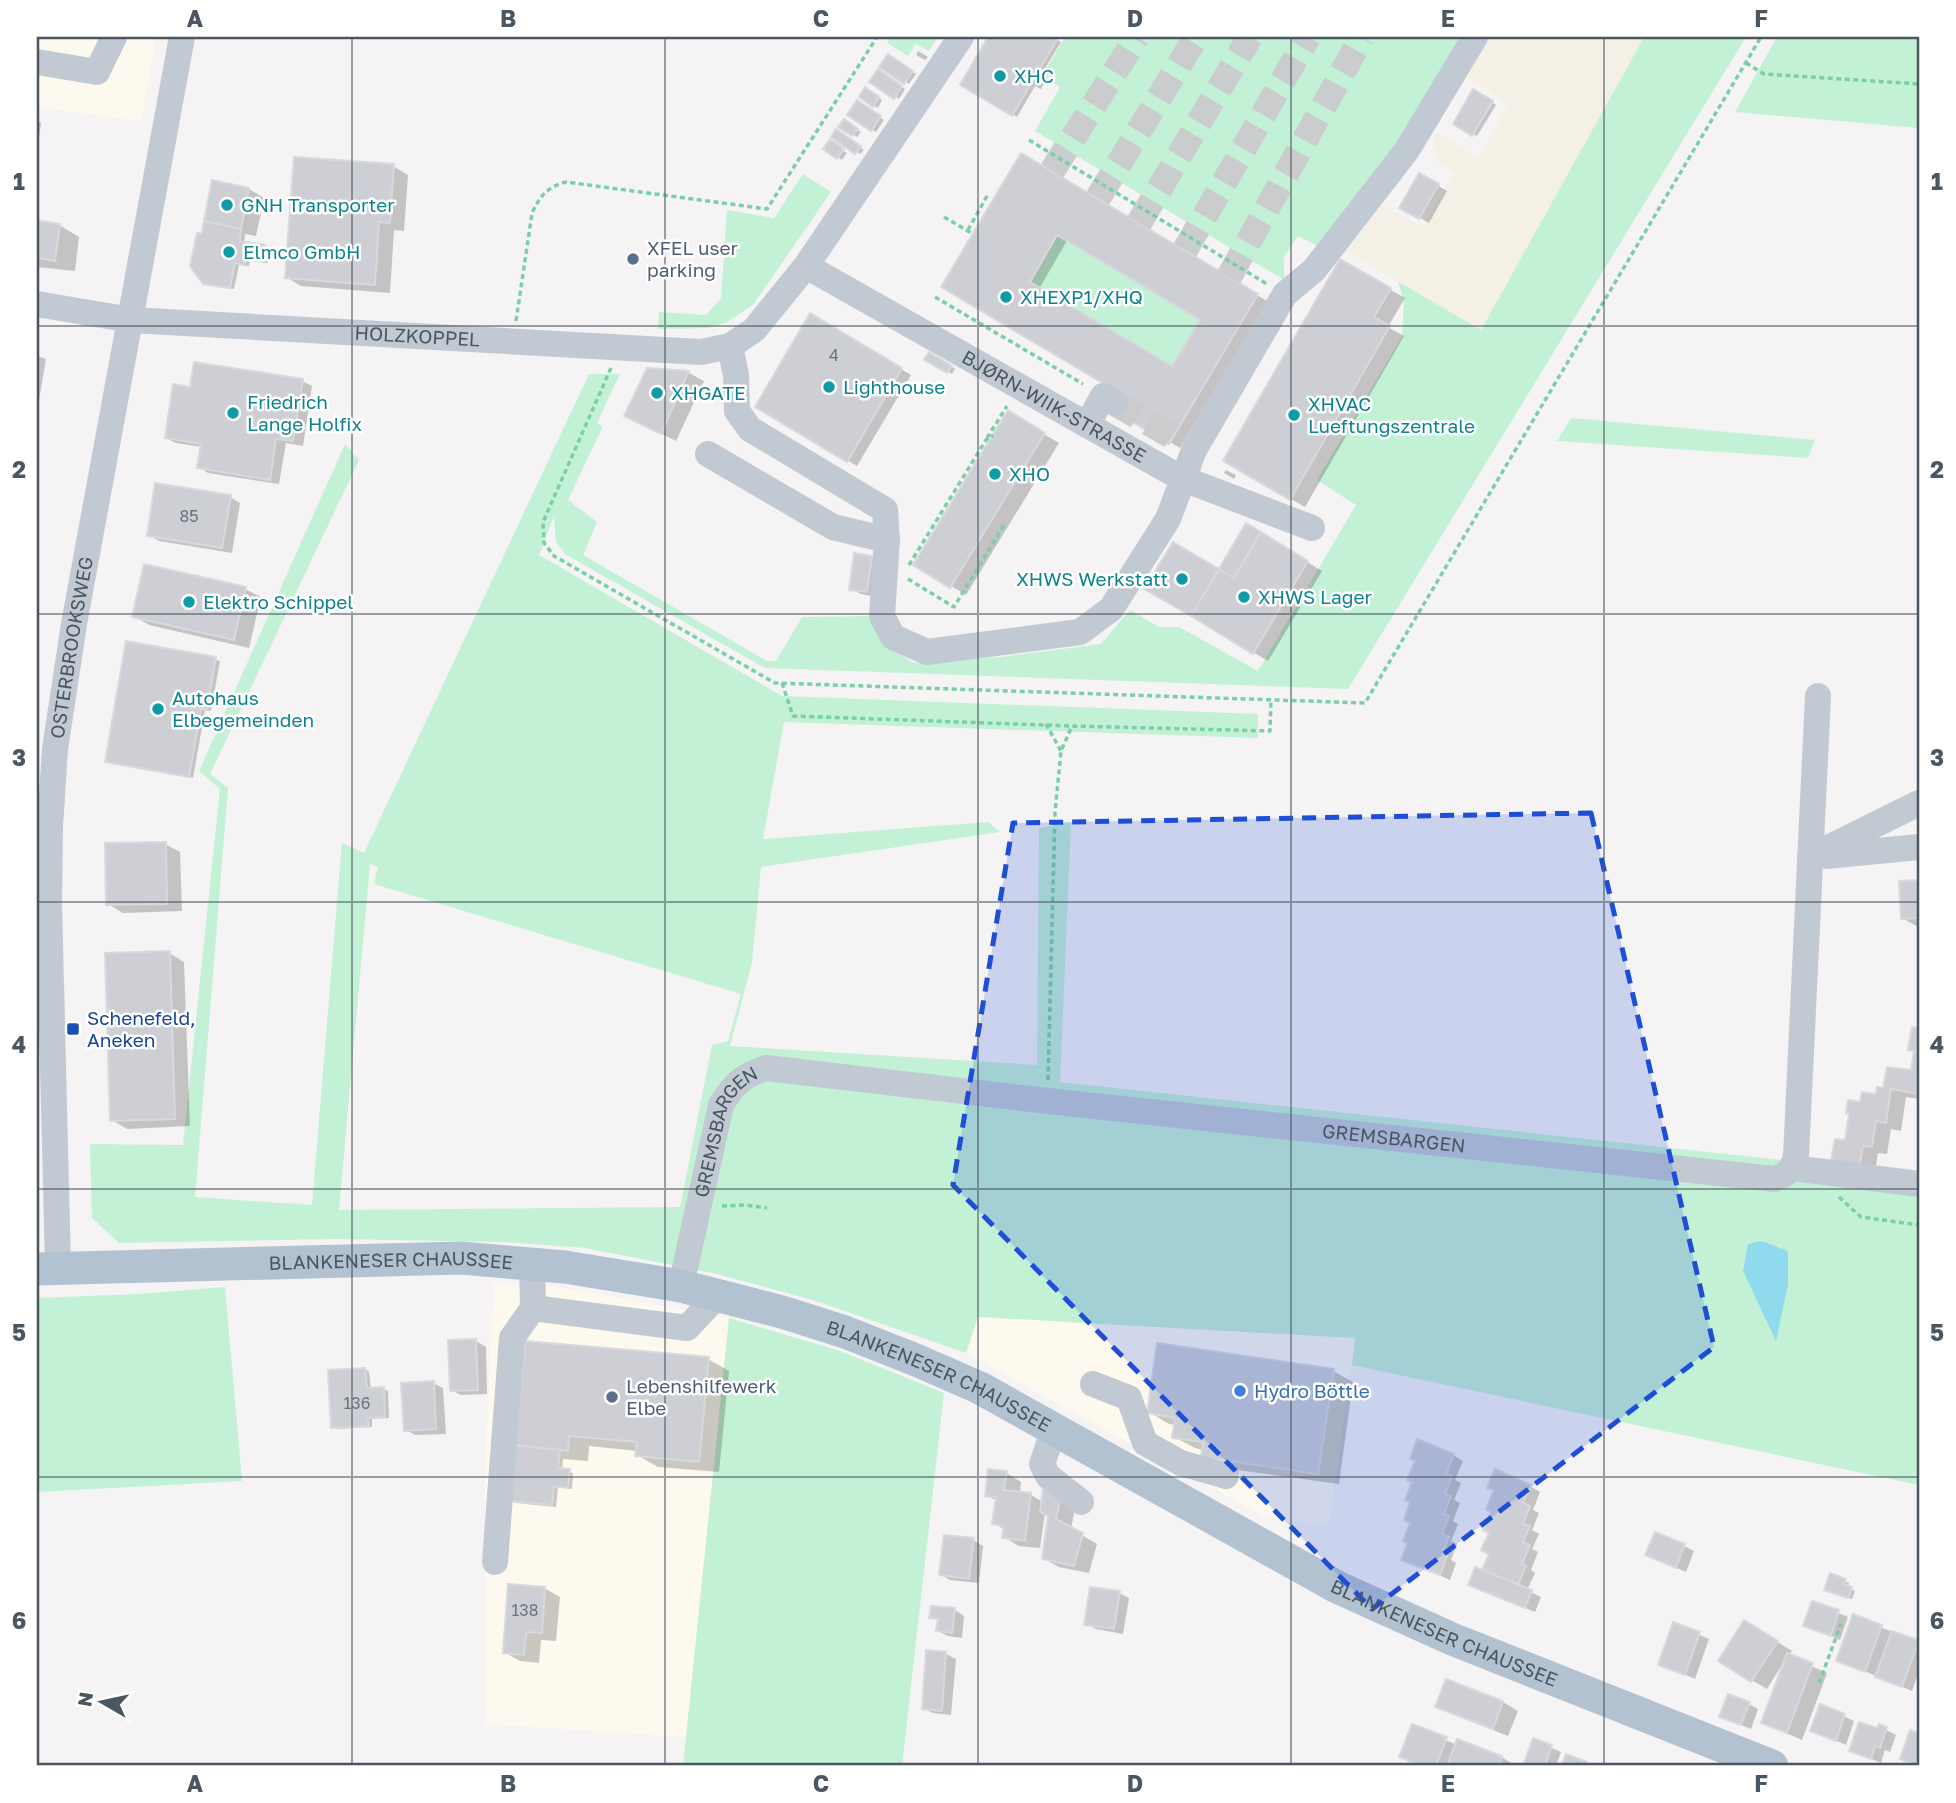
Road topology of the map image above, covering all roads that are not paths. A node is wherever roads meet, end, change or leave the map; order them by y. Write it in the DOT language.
graph roads {
  1 [pos="114,37"];
  2 [pos="182,37"];
  3 [pos="961,37"];
  4 [pos="1475,37"];
  5 [pos="37,62"];
  6 [pos="806,266"];
  7 [pos="37,304"];
  8 [pos="131,320"];
  9 [pos="730,346"];
  10 [pos="1109,400"];
  11 [pos="1087,425"];
  12 [pos="708,454"];
  13 [pos="1181,478"];
  14 [pos="1312,528"];
  15 [pos="887,540"];
  16 [pos="1818,696"];
  17 [pos="46,746"];
  18 [pos="1919,803"];
  19 [pos="1919,847"];
  20 [pos="1810,857"];
  21 [pos="44,956"];
  22 [pos="1793,1168"];
  23 [pos="1919,1184"];
  24 [pos="532,1264"];
  25 [pos="47,1268"];
  26 [pos="681,1286"];
  27 [pos="718,1295"];
  28 [pos="533,1308"];
  29 [pos="1093,1384"];
  30 [pos="1054,1429"];
  31 [pos="1145,1443"];
  32 [pos="1127,1470"];
  33 [pos="1226,1476"];
  34 [pos="1081,1502"];
  35 [pos="495,1562"];
  36 [pos="1772,1766"];
  1 -- 5 [label="street"];
  2 -- 8 [label="street, OSTERBROOKSWEG"];
  3 -- 6 [label="street"];
  4 -- 13 [label="street"];
  6 -- 9 [label="street"];
  6 -- 11 [label="street, BJØRN-WIIK-STRASSE"];
  7 -- 8 [label="street, HOLZKOPPEL"];
  8 -- 9 [label="street, HOLZKOPPEL"];
  8 -- 17 [label="street, OSTERBROOKSWEG"];
  9 -- 15 [label="street"];
  10 -- 11 [label="street"];
  11 -- 13 [label="street, BJØRN-WIIK-STRASSE"];
  12 -- 15 [label="street"];
  13 -- 14 [label="street, BJØRN-WIIK-STRASSE"];
  13 -- 15 [label="street"];
  16 -- 20 [label="street"];
  17 -- 21 [label="street, OSTERBROOKSWEG"];
  18 -- 20 [label="street"];
  19 -- 20 [label="street"];
  20 -- 22 [label="street"];
  21 -- 25 [label="street, OSTERBROOKSWEG"];
  22 -- 23 [label="street"];
  22 -- 26 [label="street, GREMSBARGEN"];
  24 -- 25 [label="main road, BLANKENESER CHAUSSEE"];
  24 -- 26 [label="main road, BLANKENESER CHAUSSEE"];
  24 -- 28 [label="street"];
  26 -- 27 [label="main road, BLANKENESER CHAUSSEE"];
  27 -- 28 [label="street"];
  27 -- 30 [label="main road, BLANKENESER CHAUSSEE"];
  28 -- 35 [label="street"];
  29 -- 31 [label="street"];
  30 -- 32 [label="main road, BLANKENESER CHAUSSEE"];
  30 -- 34 [label="street"];
  31 -- 32 [label="street"];
  31 -- 33 [label="street"];
  32 -- 36 [label="main road, BLANKENESER CHAUSSEE"];
}
